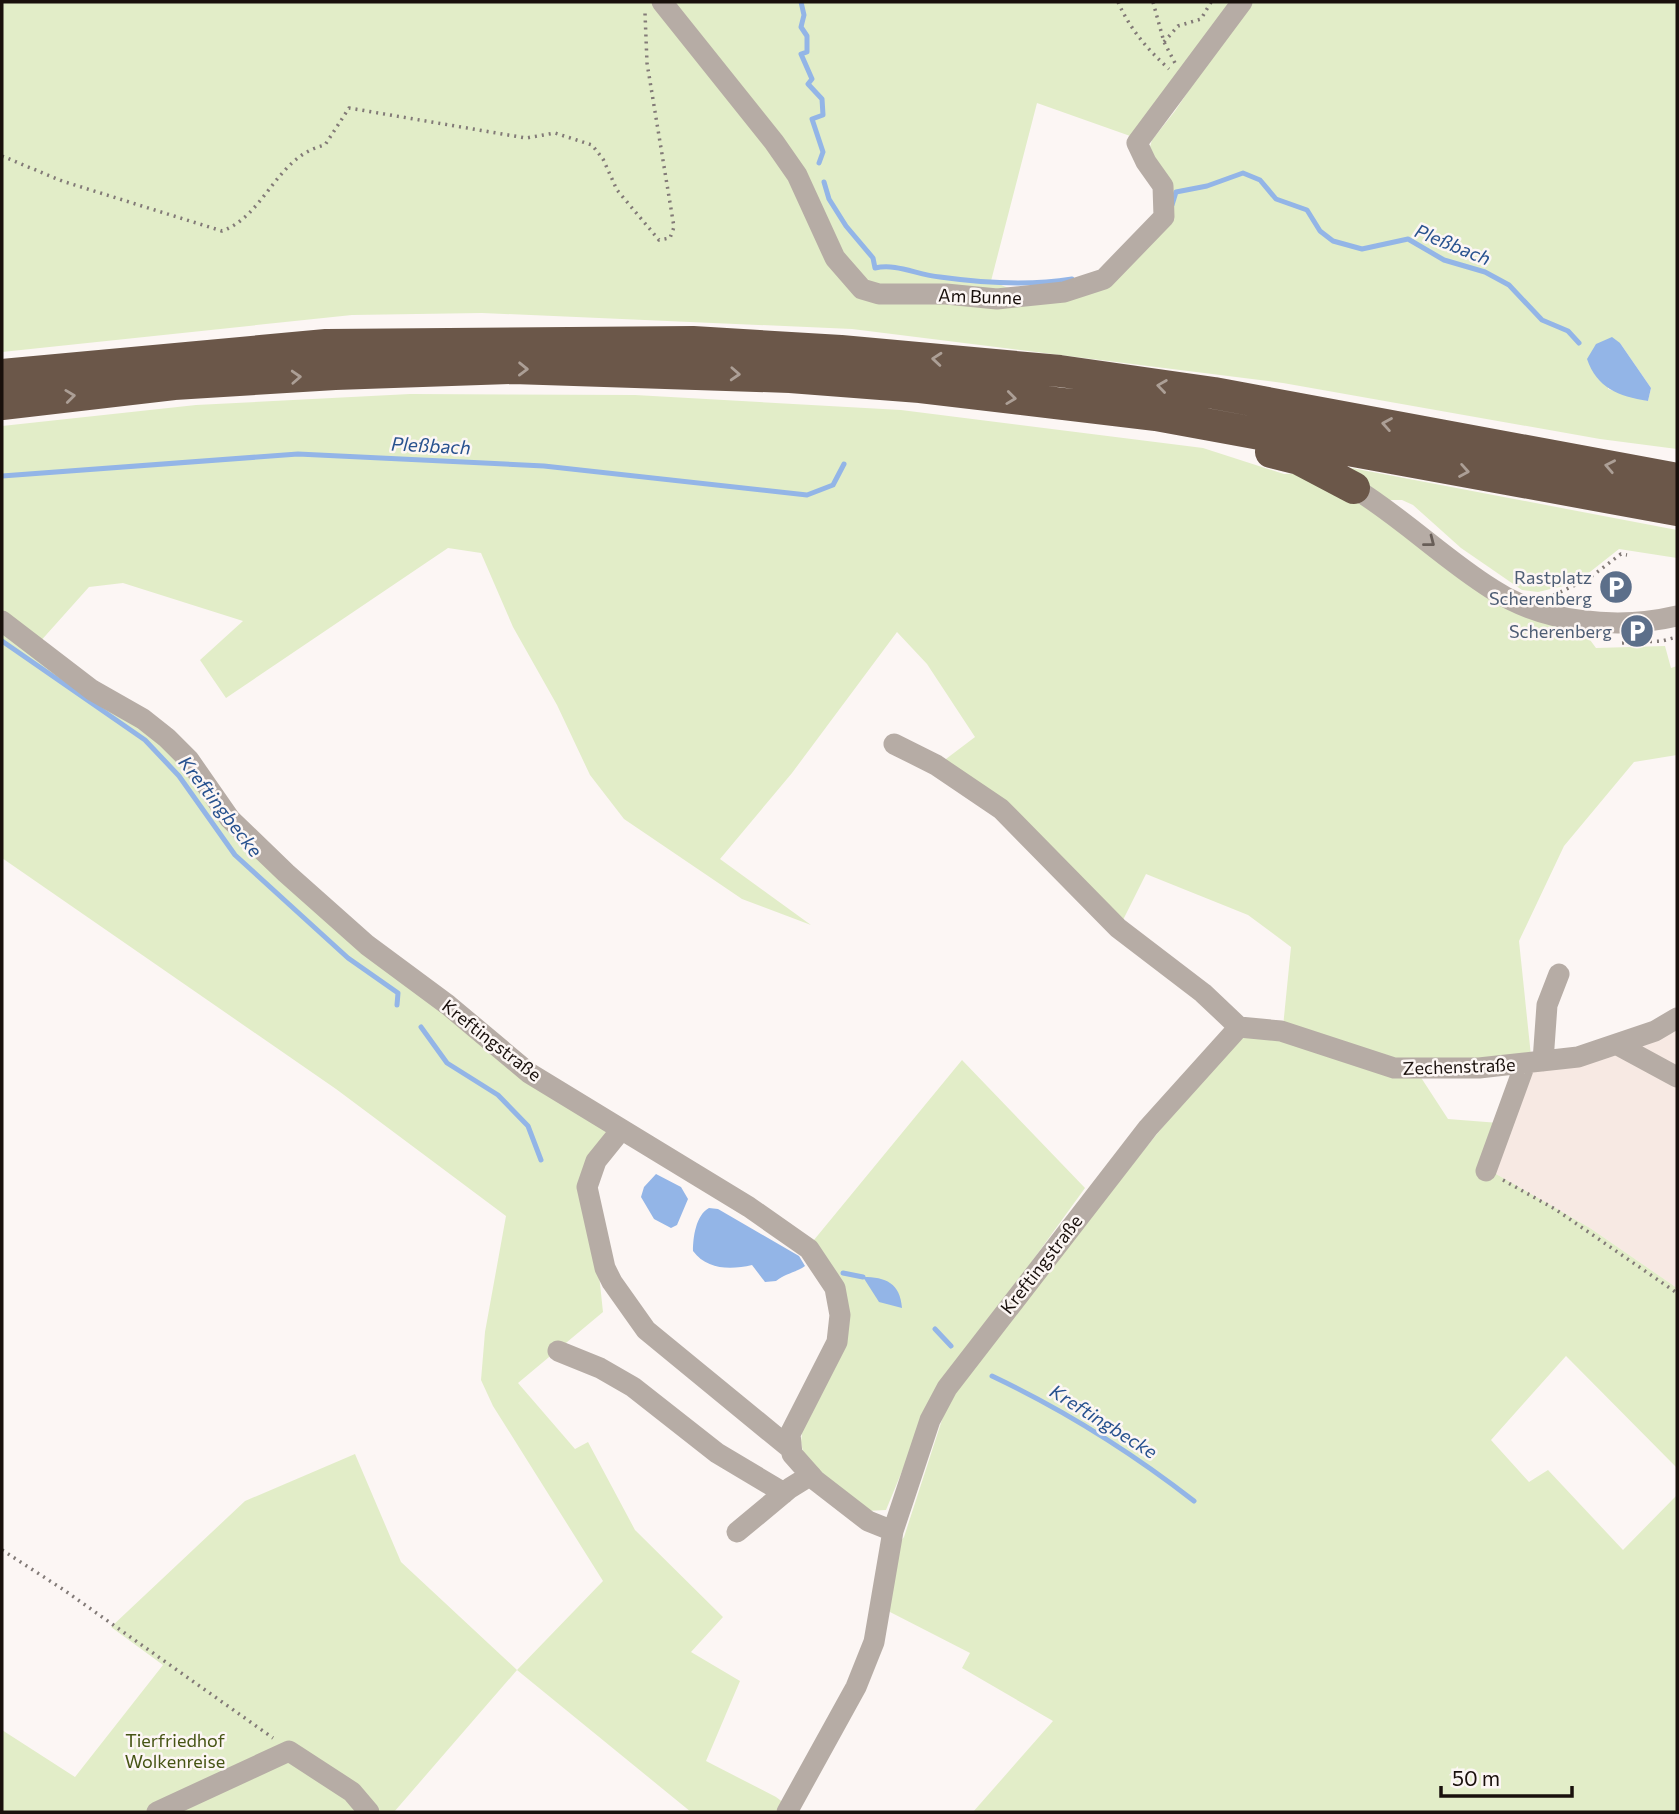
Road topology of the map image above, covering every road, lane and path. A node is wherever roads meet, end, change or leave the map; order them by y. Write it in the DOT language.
graph roads {
  1 [pos="645,2"];
  2 [pos="662,2"];
  3 [pos="1118,2"];
  4 [pos="1153,2"];
  5 [pos="1211,2"];
  6 [pos="1242,2"];
  7 [pos="1164,42"];
  8 [pos="1187,79"];
  9 [pos="2,156"];
  10 [pos="2,375"];
  11 [pos="2,404"];
  12 [pos="1156,415"];
  13 [pos="1677,479"];
  14 [pos="1354,488"];
  15 [pos="1677,510"];
  16 [pos="1627,555"];
  17 [pos="1523,604"];
  18 [pos="1677,615"];
  19 [pos="2,621"];
  20 [pos="1673,638"];
  21 [pos="1675,644"];
  22 [pos="894,744"];
  23 [pos="1559,974"];
  24 [pos="1677,1018"];
  25 [pos="1239,1027"];
  26 [pos="1616,1044"];
  27 [pos="1534,1062"];
  28 [pos="1677,1077"];
  29 [pos="621,1130"];
  30 [pos="1486,1171"];
  31 [pos="1677,1293"];
  32 [pos="558,1350"];
  33 [pos="791,1449"];
  34 [pos="811,1475"];
  35 [pos="784,1493"];
  36 [pos="892,1531"];
  37 [pos="737,1532"];
  38 [pos="2,1550"];
  39 [pos="289,1751"];
  40 [pos="157,1812"];
  41 [pos="369,1812"];
  42 [pos="787,1812"];
  1 -- 9 [label="path"];
  2 -- 8 [label="street, Am Bunne"];
  3 -- 8 [label="path"];
  4 -- 7 [label="path"];
  5 -- 7 [label="path"];
  6 -- 8 [label="street, Am Bunne"];
  7 -- 8 [label="path"];
  13 -- 10 [label="highway, one-way"];
  11 -- 12 [label="highway, one-way"];
  12 -- 14 [label="highway"];
  12 -- 15 [label="highway, one-way"];
  14 -- 17 [label="street, one-way"];
  16 -- 17 [label="path"];
  17 -- 18 [label="street"];
  19 -- 29 [label="street, Kreftingstraße"];
  20 -- 21 [label="path"];
  22 -- 25 [label="street"];
  23 -- 27 [label="street"];
  24 -- 26 [label="street, Zechenstraße"];
  25 -- 27 [label="street, Zechenstraße"];
  25 -- 36 [label="street, Kreftingstraße"];
  26 -- 27 [label="street, Zechenstraße"];
  26 -- 28 [label="street"];
  27 -- 30 [label="street"];
  29 -- 33 [label="street"];
  29 -- 33 [label="street, Kreftingstraße"];
  30 -- 31 [label="path"];
  32 -- 35 [label="street"];
  33 -- 34 [label="street"];
  34 -- 35 [label="street"];
  34 -- 36 [label="street"];
  35 -- 37 [label="street"];
  36 -- 42 [label="street, Kreftingstraße"];
  38 -- 39 [label="path"];
  39 -- 40 [label="street"];
  39 -- 41 [label="street"];
}
